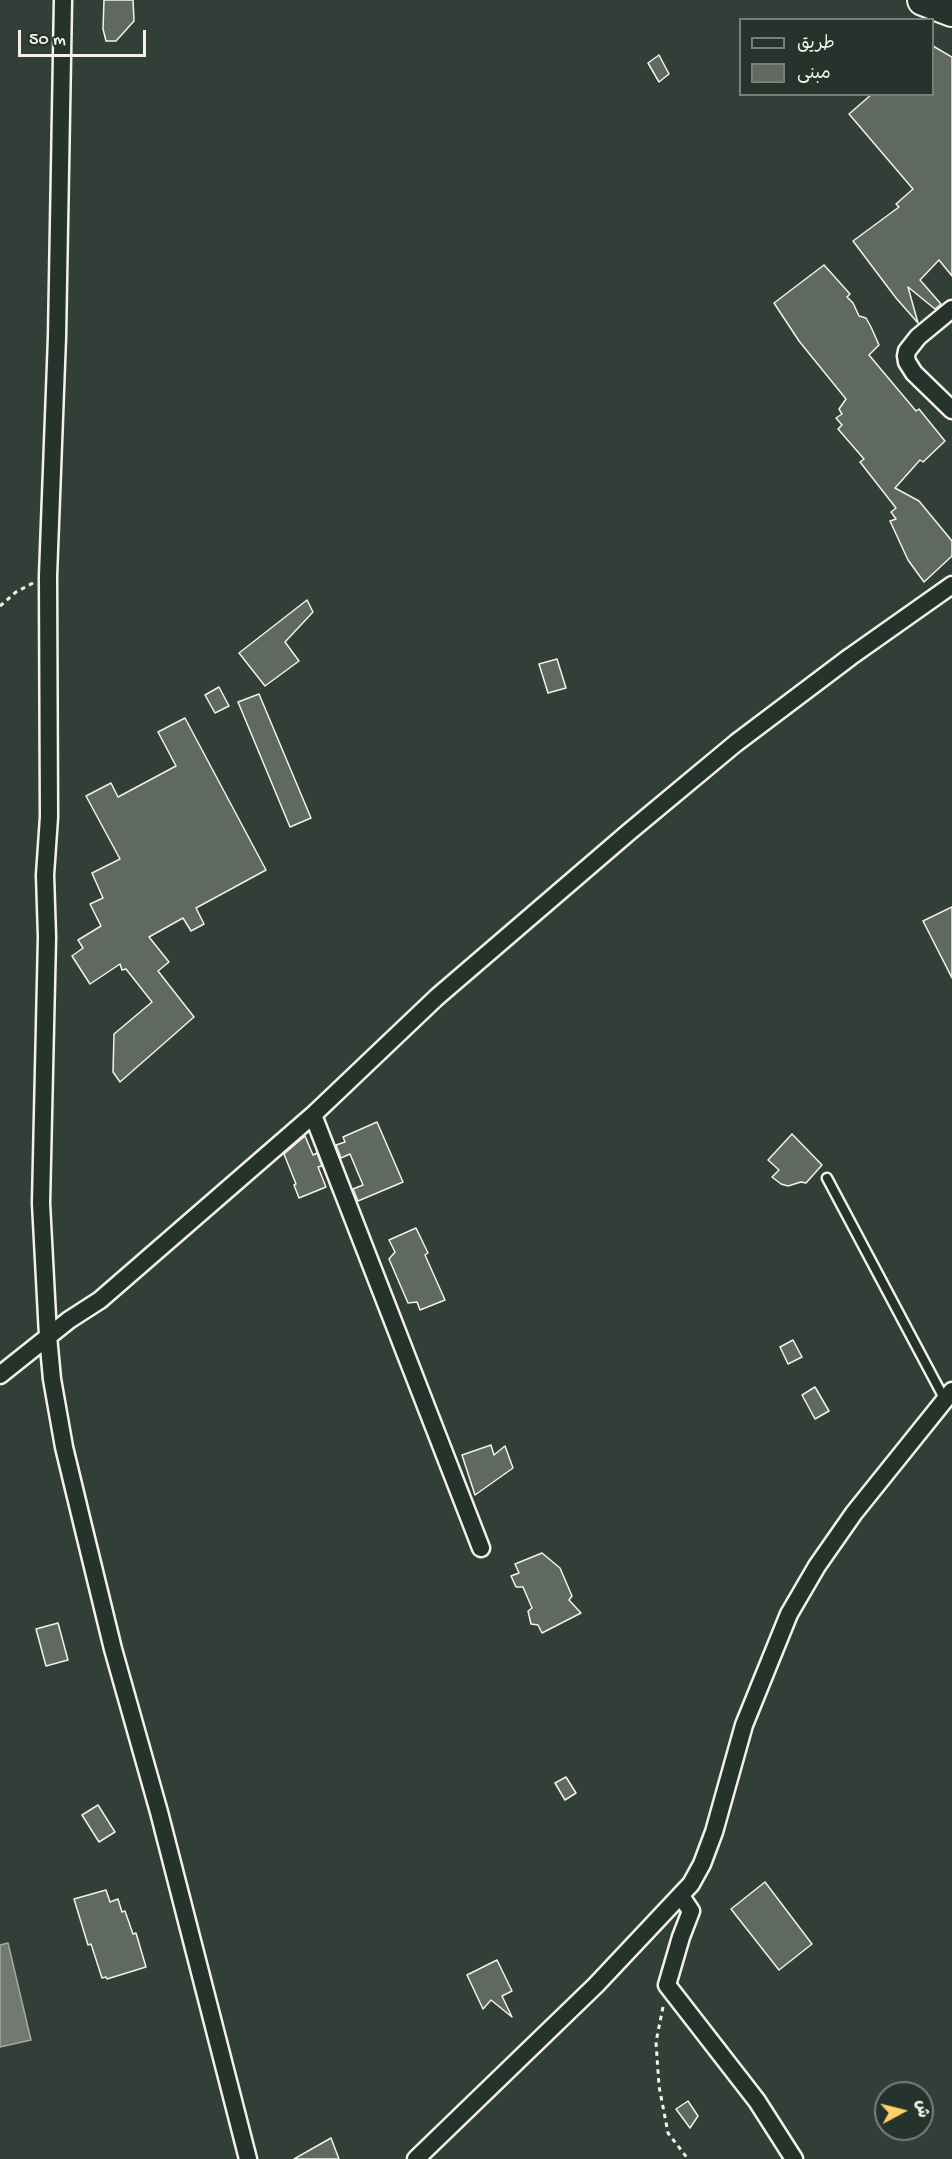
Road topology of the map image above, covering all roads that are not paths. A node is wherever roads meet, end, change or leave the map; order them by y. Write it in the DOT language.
graph roads {
  1 [pos="63,0"];
  2 [pos="923,0"];
  3 [pos="952,11"];
  4 [pos="952,309"];
  5 [pos="952,410"];
  6 [pos="952,585"];
  7 [pos="313,1115"];
  8 [pos="827,1178"];
  9 [pos="48,1336"];
  10 [pos="0,1375"];
  11 [pos="949,1396"];
  12 [pos="481,1548"];
  13 [pos="681,1896"];
  14 [pos="248,2159"];
  15 [pos="416,2159"];
  16 [pos="794,2159"];
  1 -- 9 [label="street"];
  2 -- 3 [label="highway"];
  4 -- 5 [label="street"];
  6 -- 7 [label="street"];
  7 -- 9 [label="street"];
  7 -- 12 [label="street"];
  8 -- 11 [label="lane"];
  9 -- 10 [label="street"];
  9 -- 14 [label="street"];
  11 -- 13 [label="street"];
  13 -- 15 [label="street"];
  13 -- 16 [label="street"];
}
